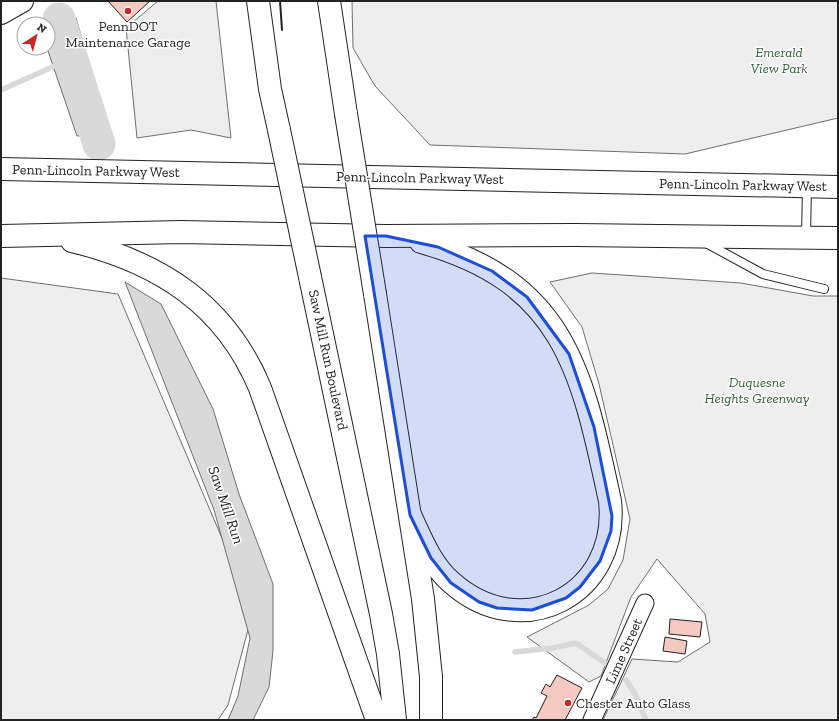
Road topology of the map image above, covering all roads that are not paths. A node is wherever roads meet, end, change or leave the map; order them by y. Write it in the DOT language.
graph roads {
  1 [pos="22,1"];
  2 [pos="258,1"];
  3 [pos="317,1"];
  4 [pos="330,1"];
  5 [pos="1,13"];
  6 [pos="337,57"];
  7 [pos="1,169"];
  8 [pos="807,186"];
  9 [pos="838,187"];
  10 [pos="34,234"];
  11 [pos="694,235"];
  12 [pos="1,236"];
  13 [pos="386,236"];
  14 [pos="806,237"];
  15 [pos="838,238"];
  16 [pos="824,289"];
  17 [pos="410,515"];
  18 [pos="645,604"];
  19 [pos="377,720"];
  20 [pos="395,720"];
  21 [pos="431,720"];
  22 [pos="592,720"];
  1 -- 5 [label="highway"];
  2 -- 20 [label="highway, Saw Mill Run Boulevard, bridge"];
  3 -- 6 [label="highway"];
  4 -- 6 [label="highway"];
  6 -- 17 [label="highway, bridge"];
  7 -- 8 [label="highway, Penn-Lincoln Parkway West"];
  8 -- 9 [label="highway, Penn-Lincoln Parkway West"];
  8 -- 14 [label="lane"];
  10 -- 12 [label="highway"];
  10 -- 13 [label="highway"];
  10 -- 19 [label="highway"];
  11 -- 13 [label="highway"];
  11 -- 14 [label="highway"];
  11 -- 16 [label="lane"];
  13 -- 17 [label="highway"];
  14 -- 15 [label="highway"];
  17 -- 21 [label="highway"];
  18 -- 22 [label="street, Lime Street"];
}
